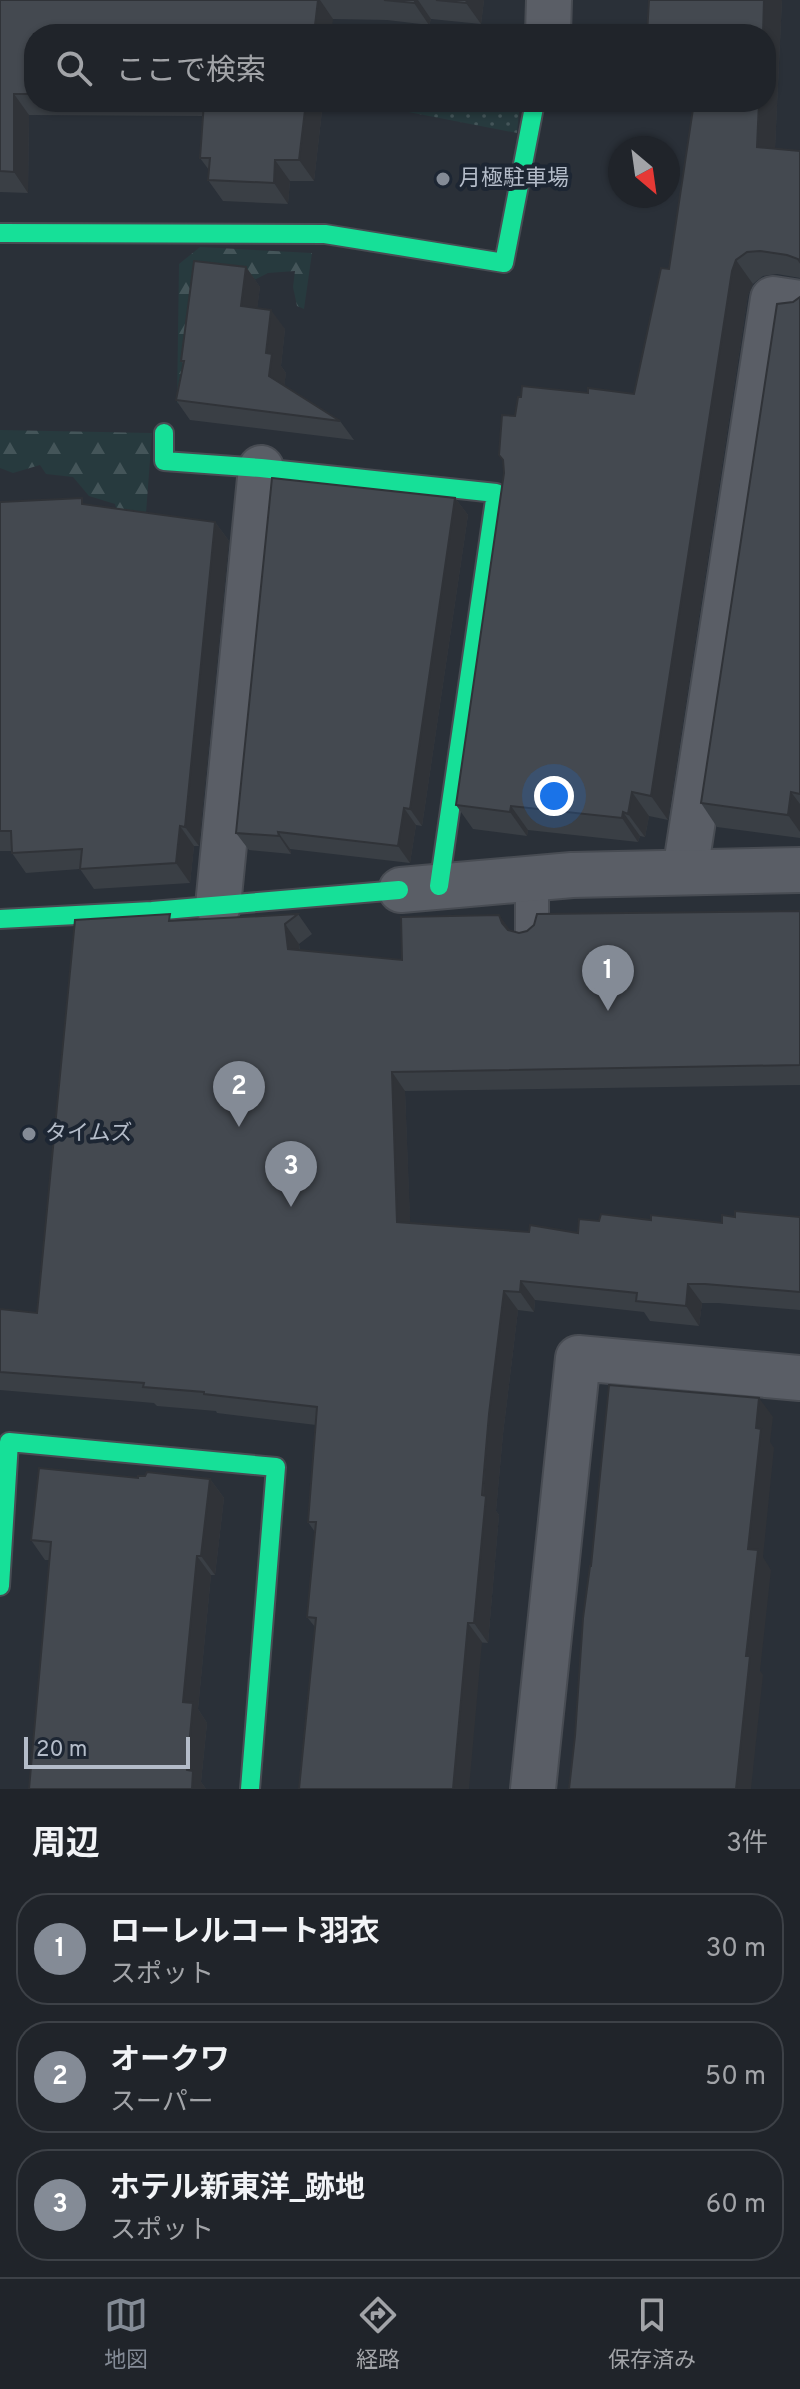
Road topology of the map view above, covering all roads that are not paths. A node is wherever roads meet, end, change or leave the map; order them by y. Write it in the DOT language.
graph roads {
  1 [pos="549,0"];
  2 [pos="548,24"];
  3 [pos="533,112"];
  4 [pos="0,233"];
  5 [pos="800,303"];
  6 [pos="164,433"];
  7 [pos="261,468"];
  8 [pos="800,870"];
  9 [pos="685,872"];
  10 [pos="532,877"];
  11 [pos="419,888"];
  12 [pos="218,906"];
  13 [pos="0,919"];
  14 [pos="532,934"];
  15 [pos="800,1378"];
  16 [pos="0,1586"];
  17 [pos="250,1789"];
  18 [pos="533,1789"];
  1 -- 2 [label="street"];
  3 -- 4 [label="street"];
  5 -- 9 [label="street"];
  6 -- 7 [label="street"];
  7 -- 11 [label="street"];
  7 -- 12 [label="street"];
  8 -- 9 [label="street"];
  9 -- 10 [label="street"];
  10 -- 11 [label="street"];
  10 -- 14 [label="lane"];
  11 -- 12 [label="street"];
  12 -- 13 [label="street"];
  15 -- 18 [label="street"];
  16 -- 17 [label="street"];
}
